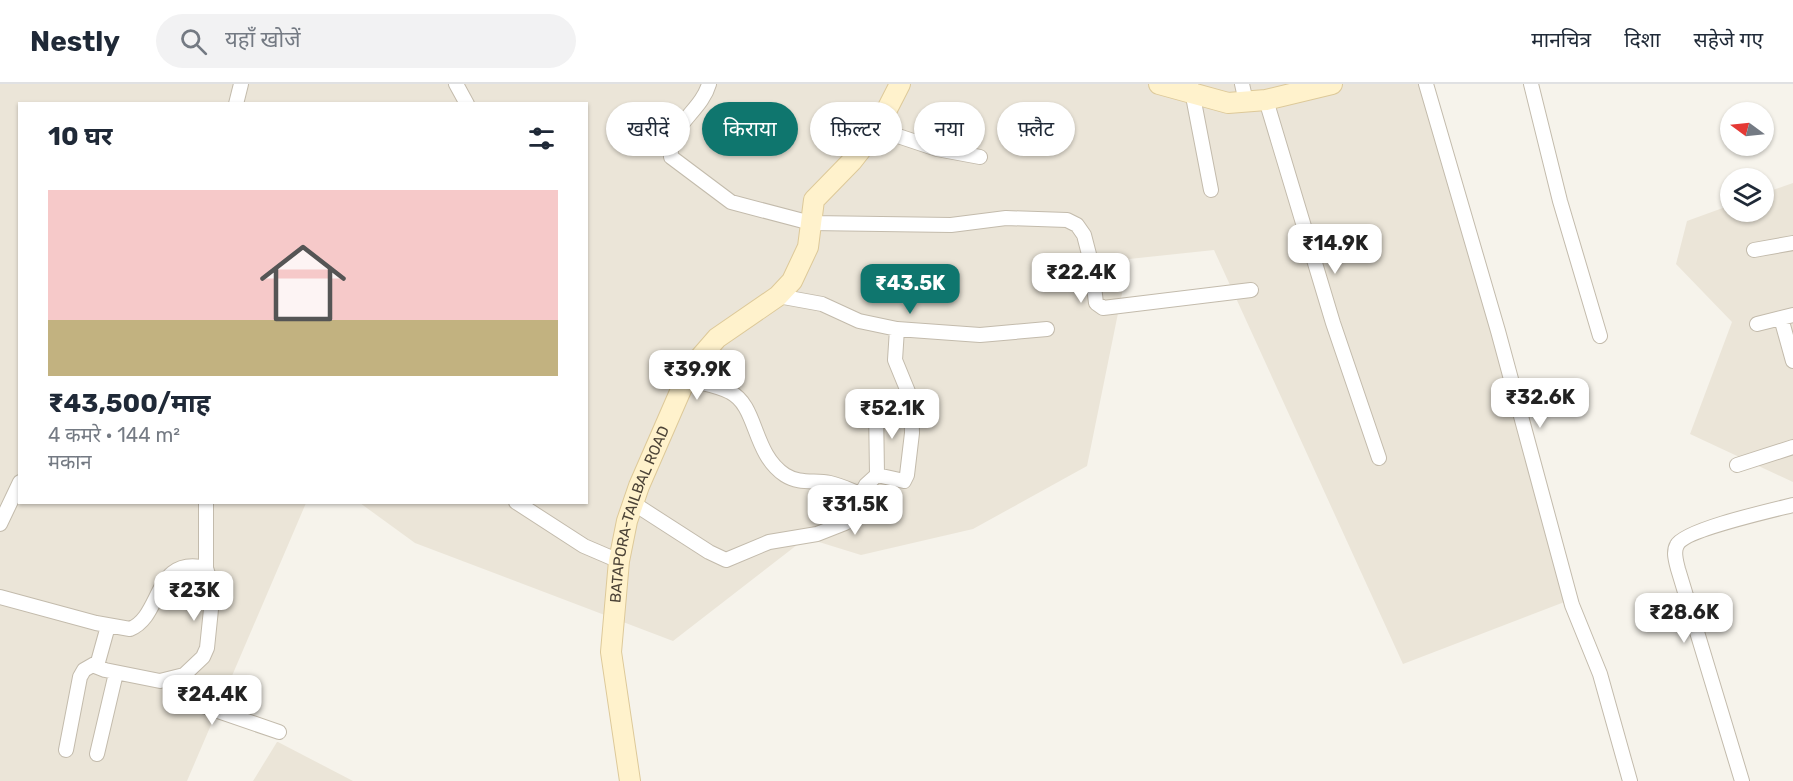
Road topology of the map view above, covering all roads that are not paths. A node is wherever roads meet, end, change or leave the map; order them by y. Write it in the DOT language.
graph roads {
  1 [pos="242,84"];
  2 [pos="456,84"];
  3 [pos="709,84"];
  4 [pos="900,84"];
  5 [pos="1159,84"];
  6 [pos="1332,84"];
  7 [pos="1426,84"];
  8 [pos="1531,84"];
  9 [pos="1191,89"];
  10 [pos="1244,93"];
  11 [pos="1266,100"];
  12 [pos="237,102"];
  13 [pos="466,102"];
  14 [pos="891,102"];
  15 [pos="902,137"];
  16 [pos="856,156"];
  17 [pos="980,157"];
  18 [pos="1210,190"];
  19 [pos="811,223"];
  20 [pos="1793,243"];
  21 [pos="1754,250"];
  22 [pos="1251,290"];
  23 [pos="778,296"];
  24 [pos="1787,316"];
  25 [pos="1758,324"];
  26 [pos="897,329"];
  27 [pos="1047,329"];
  28 [pos="1600,336"];
  29 [pos="1793,361"];
  30 [pos="686,379"];
  31 [pos="876,406"];
  32 [pos="1793,447"];
  33 [pos="1379,458"];
  34 [pos="1737,465"];
  35 [pos="877,475"];
  36 [pos="18,486"];
  37 [pos="860,494"];
  38 [pos="633,503"];
  39 [pos="206,504"];
  40 [pos="519,504"];
  41 [pos="1793,505"];
  42 [pos="0,524"];
  43 [pos="619,561"];
  44 [pos="206,568"];
  45 [pos="0,597"];
  46 [pos="108,626"];
  47 [pos="95,666"];
  48 [pos="116,673"];
  49 [pos="184,675"];
  50 [pos="279,732"];
  51 [pos="66,750"];
  52 [pos="97,754"];
  53 [pos="630,781"];
  54 [pos="1630,781"];
  55 [pos="1742,781"];
  1 -- 12 [label="street"];
  2 -- 13 [label="street"];
  3 -- 19 [label="street"];
  4 -- 14 [label="main road, BATAPORA-TAILBAL ROAD"];
  5 -- 9 [label="main road"];
  6 -- 11 [label="main road"];
  7 -- 54 [label="street"];
  8 -- 28 [label="street"];
  9 -- 10 [label="main road"];
  9 -- 18 [label="street"];
  10 -- 11 [label="main road"];
  11 -- 33 [label="street"];
  15 -- 17 [label="street"];
  16 -- 19 [label="main road, BATAPORA-TAILBAL ROAD"];
  19 -- 22 [label="street"];
  19 -- 23 [label="main road, BATAPORA-TAILBAL ROAD"];
  20 -- 21 [label="street"];
  23 -- 26 [label="street"];
  23 -- 30 [label="main road, BATAPORA-TAILBAL ROAD"];
  24 -- 25 [label="street"];
  24 -- 29 [label="street"];
  26 -- 27 [label="street"];
  26 -- 35 [label="street"];
  30 -- 37 [label="street"];
  30 -- 38 [label="main road, BATAPORA-TAILBAL ROAD"];
  31 -- 35 [label="street"];
  32 -- 34 [label="street"];
  35 -- 37 [label="street"];
  36 -- 42 [label="street"];
  37 -- 38 [label="street"];
  38 -- 43 [label="main road, BATAPORA-TAILBAL ROAD"];
  39 -- 44 [label="street"];
  40 -- 43 [label="street"];
  41 -- 55 [label="street"];
  43 -- 53 [label="main road, BATAPORA-TAILBAL ROAD"];
  44 -- 46 [label="street"];
  44 -- 49 [label="street"];
  45 -- 46 [label="street"];
  46 -- 47 [label="street"];
  47 -- 48 [label="street"];
  47 -- 51 [label="street"];
  48 -- 49 [label="street"];
  48 -- 52 [label="street"];
  49 -- 50 [label="street"];
}
